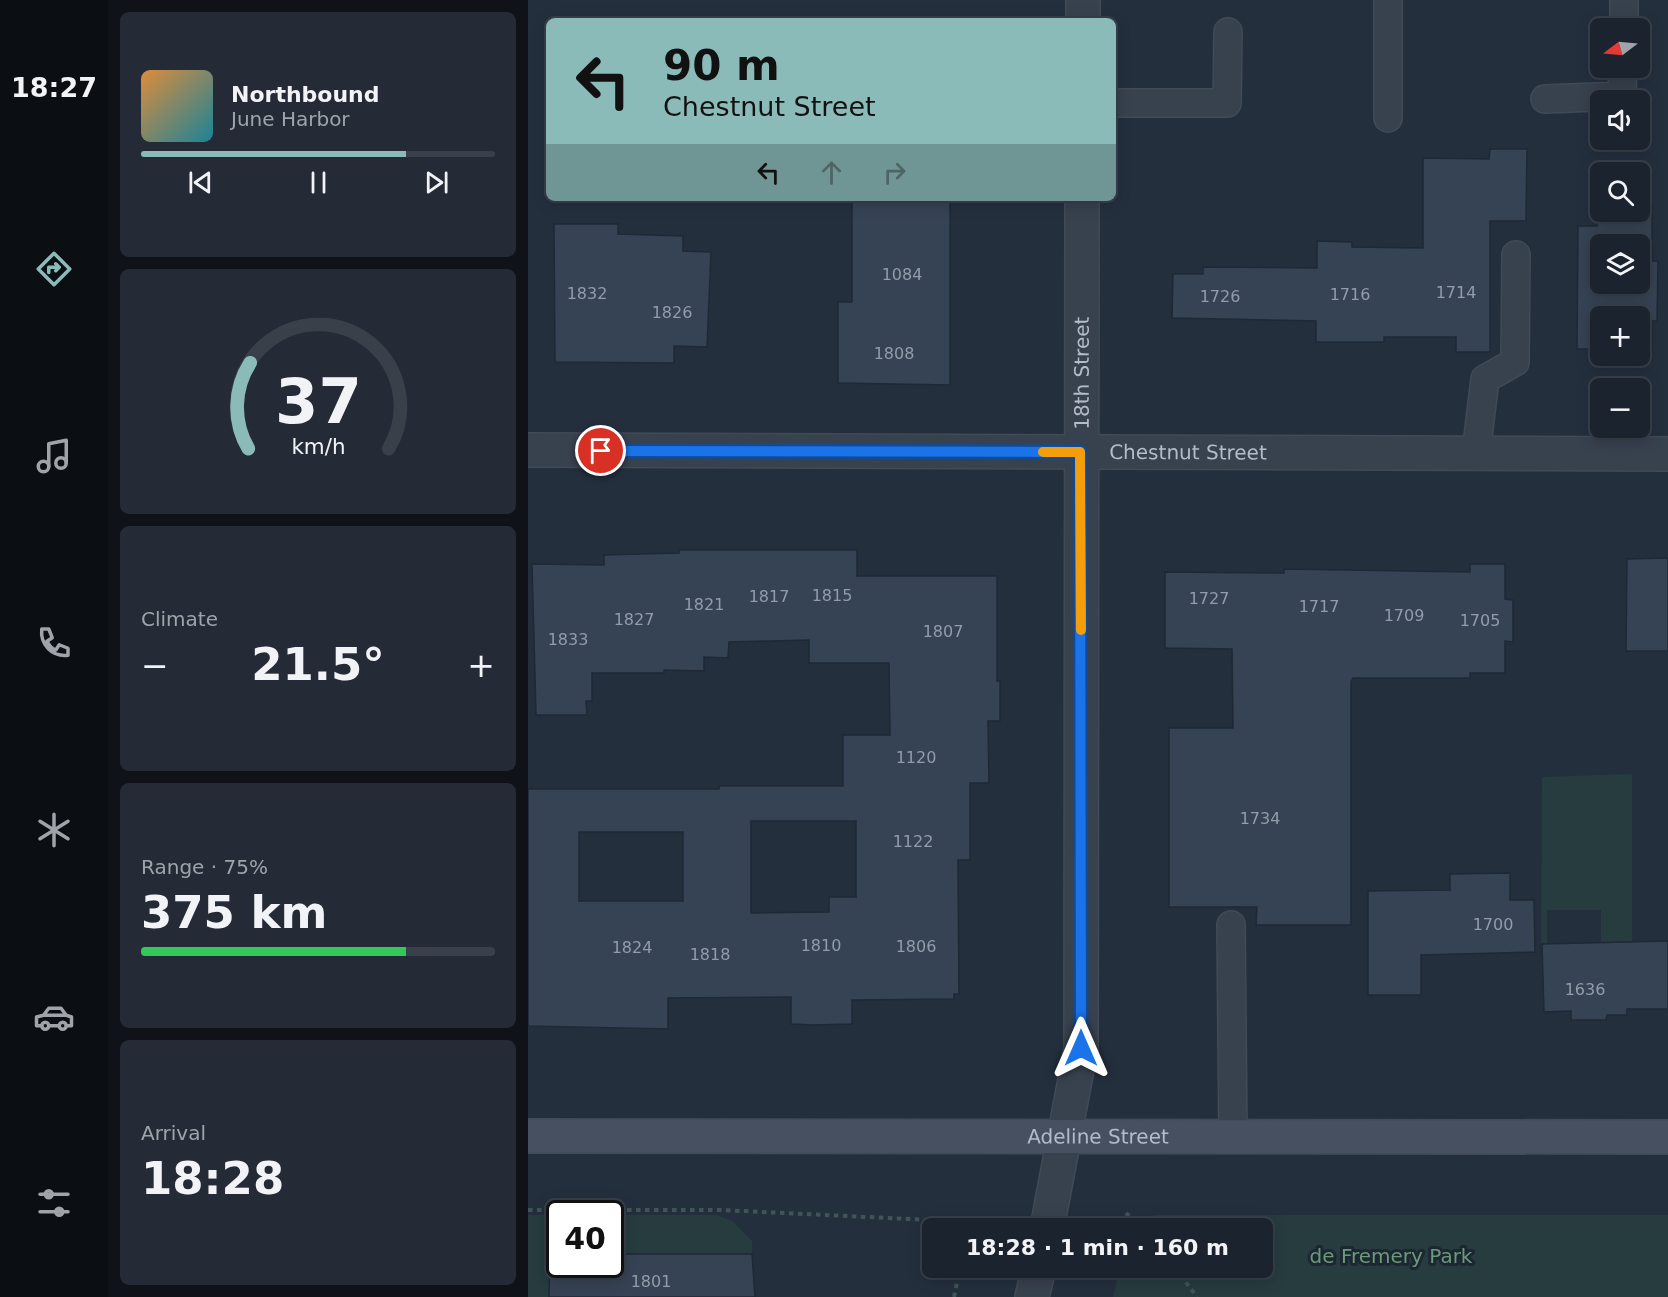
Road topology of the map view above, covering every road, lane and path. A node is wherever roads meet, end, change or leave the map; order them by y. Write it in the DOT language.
graph roads {
  1 [pos="1083,0"];
  2 [pos="1388,0"];
  3 [pos="1624,0"];
  4 [pos="1083,18"];
  5 [pos="1624,18"];
  6 [pos="1228,32"];
  7 [pos="1623,78"];
  8 [pos="1545,99"];
  9 [pos="1116,103"];
  10 [pos="1388,118"];
  11 [pos="1082,201"];
  12 [pos="1516,255"];
  13 [pos="528,450"];
  14 [pos="1080,452"];
  15 [pos="1476,453"];
  16 [pos="1668,454"];
  17 [pos="1231,925"];
  18 [pos="528,1136"];
  19 [pos="1065,1136"];
  20 [pos="1233,1137"];
  21 [pos="1668,1137"];
  22 [pos="528,1210"];
  23 [pos="1126,1213"];
  24 [pos="1049,1218"];
  25 [pos="1131,1218"];
  26 [pos="922,1220"];
  27 [pos="958,1278"];
  28 [pos="1036,1278"];
  29 [pos="1183,1278"];
  30 [pos="954,1297"];
  31 [pos="1032,1297"];
  32 [pos="1197,1297"];
  1 -- 4 [label="street"];
  2 -- 10 [label="lane"];
  3 -- 5 [label="lane"];
  6 -- 9 [label="lane"];
  7 -- 8 [label="lane"];
  11 -- 14 [label="street, 18th Street"];
  12 -- 15 [label="lane"];
  13 -- 14 [label="street, Chestnut Street"];
  14 -- 15 [label="street, Chestnut Street"];
  14 -- 19 [label="street, 18th Street"];
  15 -- 16 [label="street, Chestnut Street"];
  17 -- 20 [label="lane"];
  18 -- 19 [label="main road, Adeline Street"];
  19 -- 20 [label="main road, Adeline Street"];
  19 -- 24 [label="street, 18th Street"];
  20 -- 21 [label="main road, Adeline Street"];
  22 -- 26 [label="path"];
  23 -- 25 [label="path"];
  27 -- 30 [label="path"];
  28 -- 31 [label="street"];
  29 -- 32 [label="path"];
}
